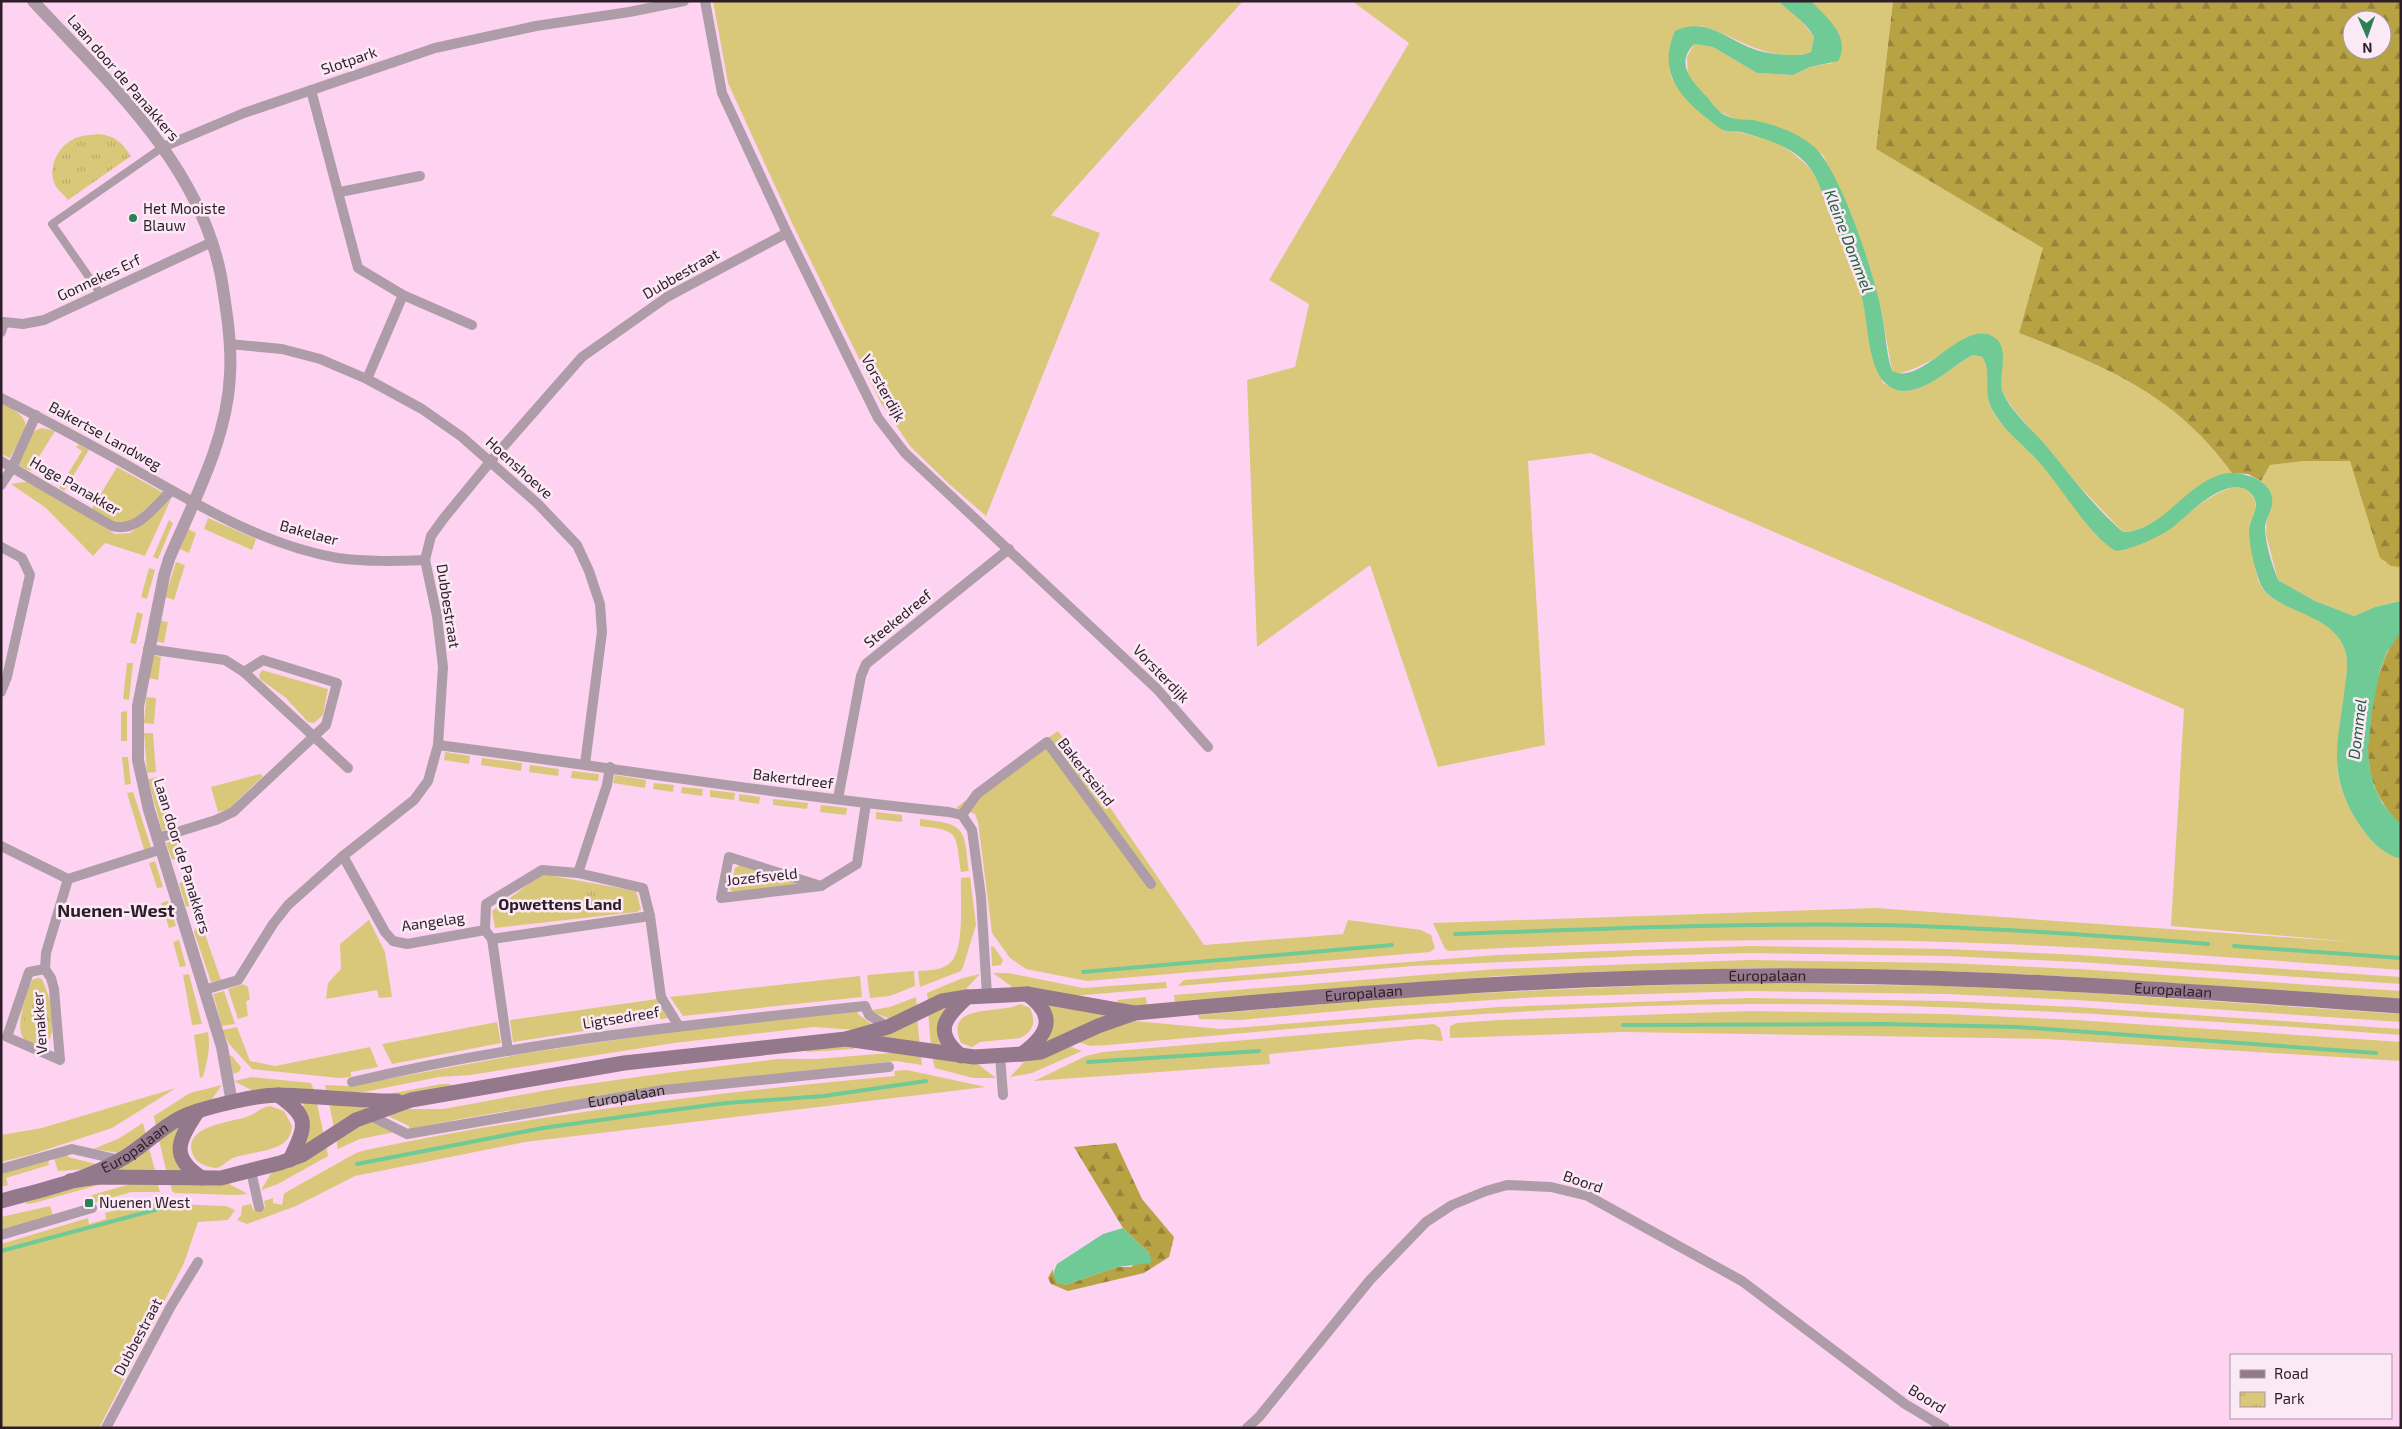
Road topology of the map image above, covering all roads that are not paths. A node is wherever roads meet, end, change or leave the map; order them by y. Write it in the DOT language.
graph roads {
  1 [pos="33,1"];
  2 [pos="684,1"];
  3 [pos="705,1"];
  4 [pos="311,90"];
  5 [pos="163,147"];
  6 [pos="420,176"];
  7 [pos="340,192"];
  8 [pos="788,233"];
  9 [pos="212,242"];
  10 [pos="100,293"];
  11 [pos="403,295"];
  12 [pos="2,325"];
  13 [pos="472,325"];
  14 [pos="229,344"];
  15 [pos="367,379"];
  16 [pos="1,398"];
  17 [pos="36,415"];
  18 [pos="1,462"];
  19 [pos="490,462"];
  20 [pos="12,468"];
  21 [pos="1,485"];
  22 [pos="170,491"];
  23 [pos="192,504"];
  24 [pos="1,547"];
  25 [pos="1010,550"];
  26 [pos="425,560"];
  27 [pos="148,649"];
  28 [pos="244,672"];
  29 [pos="1,692"];
  30 [pos="314,735"];
  31 [pos="438,745"];
  32 [pos="1208,747"];
  33 [pos="585,764"];
  34 [pos="610,767"];
  35 [pos="348,768"];
  36 [pos="838,799"];
  37 [pos="866,803"];
  38 [pos="962,815"];
  39 [pos="160,843"];
  40 [pos="1,846"];
  41 [pos="343,856"];
  42 [pos="578,873"];
  43 [pos="68,879"];
  44 [pos="1151,884"];
  45 [pos="821,886"];
  46 [pos="650,916"];
  47 [pos="485,930"];
  48 [pos="492,939"];
  49 [pos="44,969"];
  50 [pos="204,990"];
  51 [pos="1026,994"];
  52 [pos="987,995"];
  53 [pos="967,997"];
  54 [pos="2401,1006"];
  55 [pos="1135,1013"];
  56 [pos="678,1025"];
  57 [pos="888,1027"];
  58 [pos="846,1039"];
  59 [pos="508,1051"];
  60 [pos="1022,1054"];
  61 [pos="961,1056"];
  62 [pos="1000,1056"];
  63 [pos="889,1067"];
  64 [pos="352,1082"];
  65 [pos="1003,1094"];
  66 [pos="278,1095"];
  67 [pos="411,1100"];
  68 [pos="232,1103"];
  69 [pos="198,1112"];
  70 [pos="369,1115"];
  71 [pos="120,1160"];
  72 [pos="290,1160"];
  73 [pos="1,1169"];
  74 [pos="252,1171"];
  75 [pos="202,1178"];
  76 [pos="70,1182"];
  77 [pos="1,1201"];
  78 [pos="259,1207"];
  79 [pos="92,1208"];
  80 [pos="1,1235"];
  81 [pos="198,1262"];
  82 [pos="106,1428"];
  83 [pos="1247,1428"];
  84 [pos="1945,1428"];
  1 -- 5 [label="street, Laan door de Panakkers"];
  2 -- 4 [label="street, Slotpark"];
  3 -- 8 [label="street, Vorsterdijk"];
  4 -- 5 [label="street, Slotpark"];
  4 -- 7 [label="street"];
  5 -- 9 [label="street, Laan door de Panakkers"];
  5 -- 10 [label="street, Slotpark"];
  6 -- 7 [label="street"];
  7 -- 11 [label="street"];
  8 -- 19 [label="street, Dubbestraat"];
  8 -- 25 [label="street, Vorsterdijk"];
  9 -- 10 [label="street, Gonnekes Erf"];
  9 -- 14 [label="street, Laan door de Panakkers"];
  10 -- 12 [label="street, Gonnekes Erf"];
  11 -- 13 [label="street"];
  11 -- 15 [label="street"];
  14 -- 15 [label="street, Hoenshoeve"];
  14 -- 23 [label="street, Laan door de Panakkers"];
  15 -- 19 [label="street, Hoenshoeve"];
  16 -- 17 [label="street, Bakertse Landweg"];
  17 -- 20 [label="street, Hoge Panakker"];
  17 -- 22 [label="street, Bakertse Landweg"];
  18 -- 20 [label="street, Hoge Panakker"];
  19 -- 26 [label="street, Dubbestraat"];
  19 -- 33 [label="street, Hoenshoeve"];
  20 -- 21 [label="street, Hoge Panakker"];
  20 -- 22 [label="street, Hoge Panakker"];
  22 -- 23 [label="street, Bakertse Landweg"];
  23 -- 26 [label="street, Bakelaer"];
  23 -- 27 [label="street, Laan door de Panakkers"];
  24 -- 29 [label="street"];
  25 -- 32 [label="street, Vorsterdijk"];
  25 -- 36 [label="street, Steekedreef"];
  26 -- 31 [label="street, Dubbestraat"];
  27 -- 28 [label="street"];
  27 -- 39 [label="street, Laan door de Panakkers"];
  28 -- 30 [label="street"];
  28 -- 30 [label="street"];
  30 -- 35 [label="street"];
  30 -- 39 [label="street"];
  31 -- 33 [label="street, Bakertdreef"];
  31 -- 41 [label="street, Dubbestraat"];
  33 -- 34 [label="street, Bakertdreef"];
  34 -- 36 [label="street, Bakertdreef"];
  34 -- 42 [label="street"];
  36 -- 37 [label="street, Bakertdreef"];
  37 -- 38 [label="street, Bakertdreef"];
  37 -- 45 [label="street, Jozefsveld"];
  38 -- 44 [label="street, Bakertseind"];
  38 -- 52 [label="street"];
  39 -- 43 [label="street"];
  39 -- 50 [label="street, Laan door de Panakkers"];
  40 -- 43 [label="street"];
  41 -- 47 [label="street, Aangelag"];
  41 -- 50 [label="street, Dubbestraat"];
  42 -- 46 [label="street, Aangelag"];
  42 -- 47 [label="street, Aangelag"];
  43 -- 49 [label="street, Venakker"];
  45 -- 45 [label="street, Jozefsveld"];
  46 -- 48 [label="street"];
  46 -- 56 [label="street, Aangelag"];
  47 -- 48 [label="street, Aangelag"];
  48 -- 59 [label="street, Aangelag"];
  49 -- 49 [label="street, Venakker"];
  50 -- 68 [label="street, Laan door de Panakkers"];
  51 -- 52 [label="main road"];
  51 -- 55 [label="main road, Europalaan"];
  51 -- 60 [label="main road"];
  52 -- 53 [label="main road"];
  53 -- 57 [label="main road, Europalaan"];
  53 -- 61 [label="main road"];
  54 -- 55 [label="main road, Europalaan"];
  55 -- 60 [label="main road, Europalaan"];
  56 -- 57 [label="street, Ligtsedreef"];
  56 -- 59 [label="street, Ligtsedreef"];
  57 -- 58 [label="main road, Europalaan"];
  58 -- 61 [label="main road, Europalaan"];
  58 -- 67 [label="main road, Europalaan"];
  59 -- 64 [label="street, Ligtsedreef"];
  60 -- 62 [label="main road"];
  61 -- 62 [label="main road"];
  62 -- 65 [label="street"];
  63 -- 70 [label="street, Europalaan"];
  66 -- 67 [label="main road, Europalaan"];
  66 -- 68 [label="main road"];
  66 -- 72 [label="main road"];
  67 -- 70 [label="main road, Europalaan"];
  68 -- 69 [label="main road"];
  69 -- 71 [label="main road, Europalaan"];
  69 -- 75 [label="main road"];
  70 -- 72 [label="main road, Europalaan"];
  71 -- 73 [label="street"];
  71 -- 76 [label="main road, Europalaan"];
  72 -- 74 [label="main road"];
  74 -- 75 [label="main road"];
  74 -- 78 [label="street"];
  75 -- 76 [label="main road, Europalaan"];
  76 -- 77 [label="main road, Europalaan"];
  79 -- 80 [label="street"];
  81 -- 82 [label="street, Dubbestraat"];
  83 -- 84 [label="street, Boord"];
}
